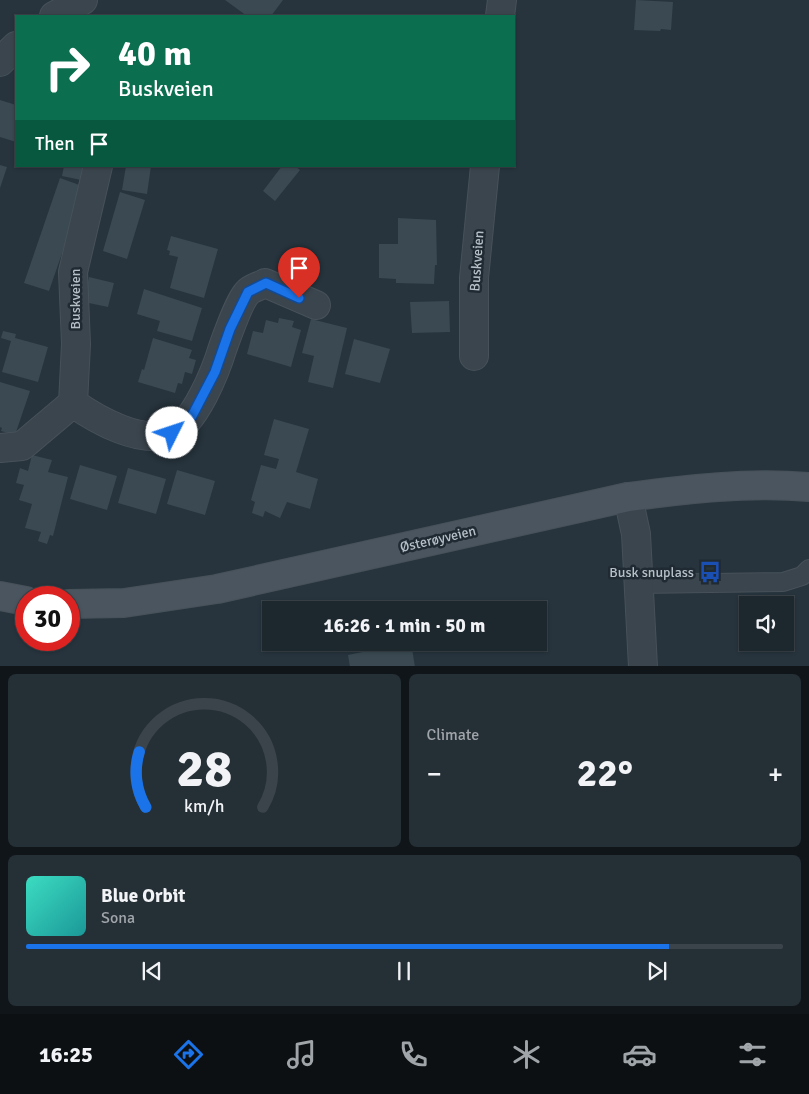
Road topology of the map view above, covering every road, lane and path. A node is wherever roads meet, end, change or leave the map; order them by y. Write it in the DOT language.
graph roads {
  1 [pos="502,0"];
  2 [pos="500,15"];
  3 [pos="15,47"];
  4 [pos="0,62"];
  5 [pos="98,167"];
  6 [pos="485,167"];
  7 [pos="316,305"];
  8 [pos="474,356"];
  9 [pos="73,403"];
  10 [pos="0,448"];
  11 [pos="809,487"];
  12 [pos="628,497"];
  13 [pos="809,569"];
  14 [pos="638,584"];
  15 [pos="0,596"];
  16 [pos="15,599"];
  17 [pos="80,604"];
  18 [pos="643,666"];
  1 -- 2 [label="street"];
  3 -- 4 [label="street"];
  5 -- 9 [label="street, Buskveien"];
  6 -- 8 [label="street, Buskveien"];
  7 -- 9 [label="street"];
  9 -- 10 [label="street"];
  11 -- 12 [label="main road, Østerøyveien"];
  12 -- 14 [label="street"];
  12 -- 17 [label="main road, Østerøyveien"];
  13 -- 14 [label="lane"];
  14 -- 18 [label="street"];
  15 -- 16 [label="main road"];
}
